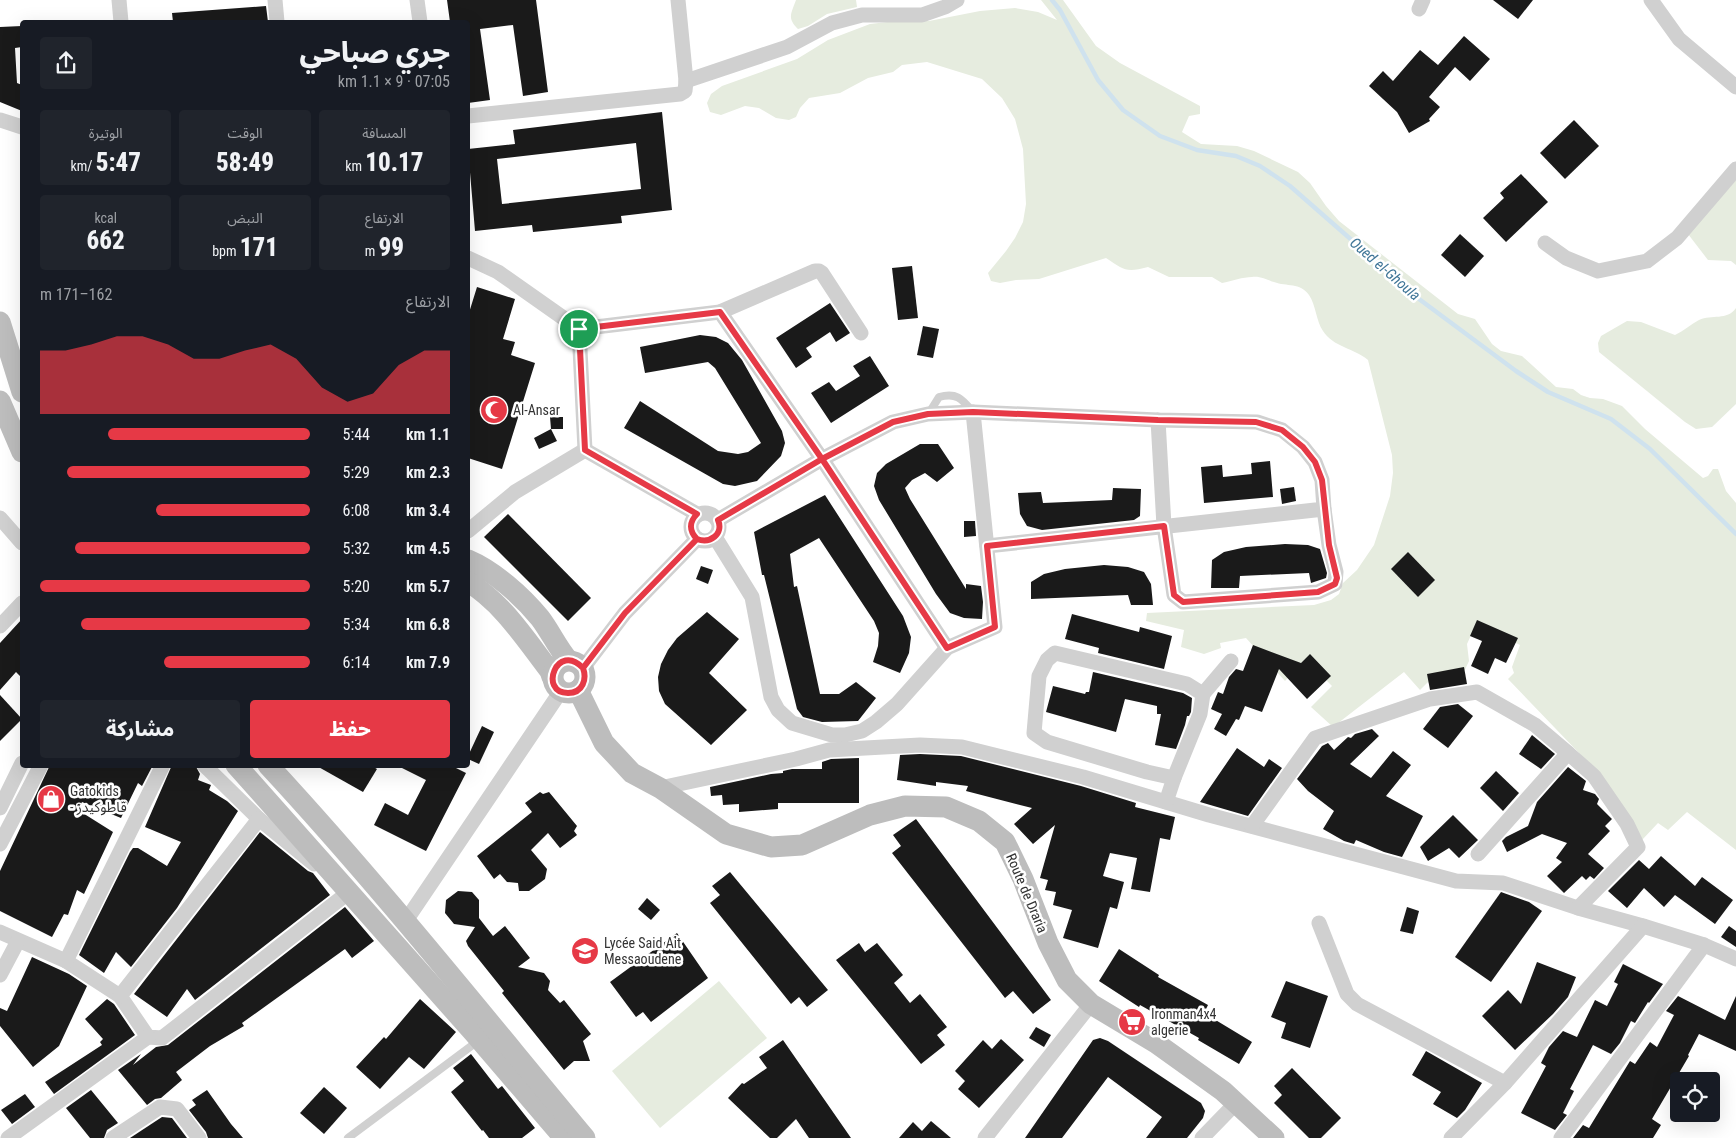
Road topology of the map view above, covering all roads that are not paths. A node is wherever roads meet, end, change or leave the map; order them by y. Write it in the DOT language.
graph roads {
  1 [pos="119,0"];
  2 [pos="275,0"];
  3 [pos="417,0"];
  4 [pos="678,0"];
  5 [pos="957,0"];
  6 [pos="1651,0"];
  7 [pos="120,20"];
  8 [pos="276,20"];
  9 [pos="420,20"];
  10 [pos="686,81"];
  11 [pos="1736,87"];
  12 [pos="470,116"];
  13 [pos="0,120"];
  14 [pos="20,127"];
  15 [pos="1736,169"];
  16 [pos="1545,243"];
  17 [pos="470,259"];
  18 [pos="720,312"];
  19 [pos="0,322"];
  20 [pos="579,329"];
  21 [pos="861,333"];
  22 [pos="20,386"];
  23 [pos="0,401"];
  24 [pos="973,412"];
  25 [pos="1158,420"];
  26 [pos="20,447"];
  27 [pos="585,450"];
  28 [pos="822,459"];
  29 [pos="1324,510"];
  30 [pos="697,514"];
  31 [pos="0,518"];
  32 [pos="718,520"];
  33 [pos="1164,526"];
  34 [pos="470,529"];
  35 [pos="715,537"];
  36 [pos="697,539"];
  37 [pos="20,540"];
  38 [pos="987,546"];
  39 [pos="470,561"];
  40 [pos="470,583"];
  41 [pos="20,605"];
  42 [pos="0,626"];
  43 [pos="947,648"];
  44 [pos="1231,661"];
  45 [pos="575,664"];
  46 [pos="564,686"];
  47 [pos="1203,694"];
  48 [pos="1568,753"];
  49 [pos="20,767"];
  50 [pos="40,768"];
  51 [pos="162,768"];
  52 [pos="207,768"];
  53 [pos="239,768"];
  54 [pos="271,768"];
  55 [pos="1174,778"];
  56 [pos="660,788"];
  57 [pos="1166,802"];
  58 [pos="0,808"];
  59 [pos="260,819"];
  60 [pos="1252,826"];
  61 [pos="0,844"];
  62 [pos="1478,854"];
  63 [pos="349,892"];
  64 [pos="1578,908"];
  65 [pos="405,922"];
  66 [pos="1319,923"];
  67 [pos="1643,926"];
  68 [pos="0,932"];
  69 [pos="18,941"];
  70 [pos="1704,945"];
  71 [pos="1736,958"];
  72 [pos="66,961"];
  73 [pos="0,975"];
  74 [pos="120,996"];
  75 [pos="1091,1004"];
  76 [pos="148,1037"];
  77 [pos="480,1039"];
  78 [pos="1505,1083"];
  79 [pos="1236,1103"];
  80 [pos="8,1138"];
  81 [pos="113,1138"];
  82 [pos="199,1138"];
  83 [pos="348,1138"];
  84 [pos="564,1138"];
  85 [pos="585,1138"];
  86 [pos="985,1138"];
  87 [pos="1202,1138"];
  88 [pos="1274,1138"];
  89 [pos="1450,1138"];
  90 [pos="1561,1138"];
  1 -- 7 [label="street"];
  2 -- 8 [label="street"];
  3 -- 9 [label="street"];
  4 -- 10 [label="street"];
  5 -- 10 [label="street"];
  6 -- 11 [label="street"];
  10 -- 12 [label="street"];
  13 -- 14 [label="street"];
  15 -- 16 [label="street"];
  17 -- 20 [label="street"];
  18 -- 20 [label="street"];
  18 -- 21 [label="street"];
  18 -- 28 [label="street"];
  19 -- 22 [label="main road"];
  20 -- 27 [label="street"];
  23 -- 26 [label="main road"];
  24 -- 25 [label="street"];
  24 -- 28 [label="street"];
  24 -- 38 [label="street"];
  25 -- 29 [label="street"];
  25 -- 33 [label="street"];
  27 -- 30 [label="street"];
  27 -- 34 [label="street"];
  28 -- 32 [label="street"];
  28 -- 43 [label="street"];
  29 -- 33 [label="street"];
  29 -- 33 [label="street"];
  30 -- 32 [label="street"];
  30 -- 36 [label="street"];
  31 -- 37 [label="street"];
  32 -- 35 [label="street"];
  33 -- 38 [label="street"];
  35 -- 36 [label="street"];
  35 -- 43 [label="street"];
  36 -- 45 [label="street"];
  38 -- 43 [label="street"];
  39 -- 45 [label="main road"];
  40 -- 46 [label="main road, Route de Draria"];
  41 -- 42 [label="street"];
  44 -- 47 [label="street"];
  45 -- 46 [label="main road"];
  45 -- 46 [label="main road"];
  46 -- 56 [label="main road, Route de Draria"];
  46 -- 65 [label="street"];
  47 -- 55 [label="street"];
  47 -- 55 [label="street"];
  48 -- 60 [label="street"];
  48 -- 62 [label="street"];
  48 -- 64 [label="street"];
  49 -- 58 [label="street"];
  50 -- 61 [label="street"];
  51 -- 72 [label="street"];
  52 -- 59 [label="street"];
  53 -- 63 [label="main road"];
  54 -- 65 [label="main road"];
  55 -- 57 [label="street"];
  56 -- 57 [label="street"];
  56 -- 75 [label="main road, Route de Draria"];
  57 -- 60 [label="street"];
  59 -- 63 [label="street"];
  59 -- 74 [label="street"];
  60 -- 64 [label="street"];
  63 -- 76 [label="street"];
  63 -- 77 [label="main road"];
  64 -- 67 [label="street"];
  65 -- 85 [label="main road"];
  66 -- 78 [label="street"];
  67 -- 70 [label="street"];
  67 -- 78 [label="street"];
  68 -- 69 [label="street"];
  69 -- 72 [label="street"];
  69 -- 73 [label="street"];
  70 -- 71 [label="street"];
  70 -- 90 [label="street"];
  72 -- 74 [label="street"];
  74 -- 76 [label="street"];
  75 -- 79 [label="main road, Route de Draria"];
  75 -- 86 [label="street"];
  76 -- 80 [label="street"];
  77 -- 83 [label="lane"];
  77 -- 84 [label="main road"];
  78 -- 89 [label="street"];
  79 -- 87 [label="street"];
  79 -- 88 [label="main road, Route de Draria"];
  81 -- 82 [label="street"];
}
